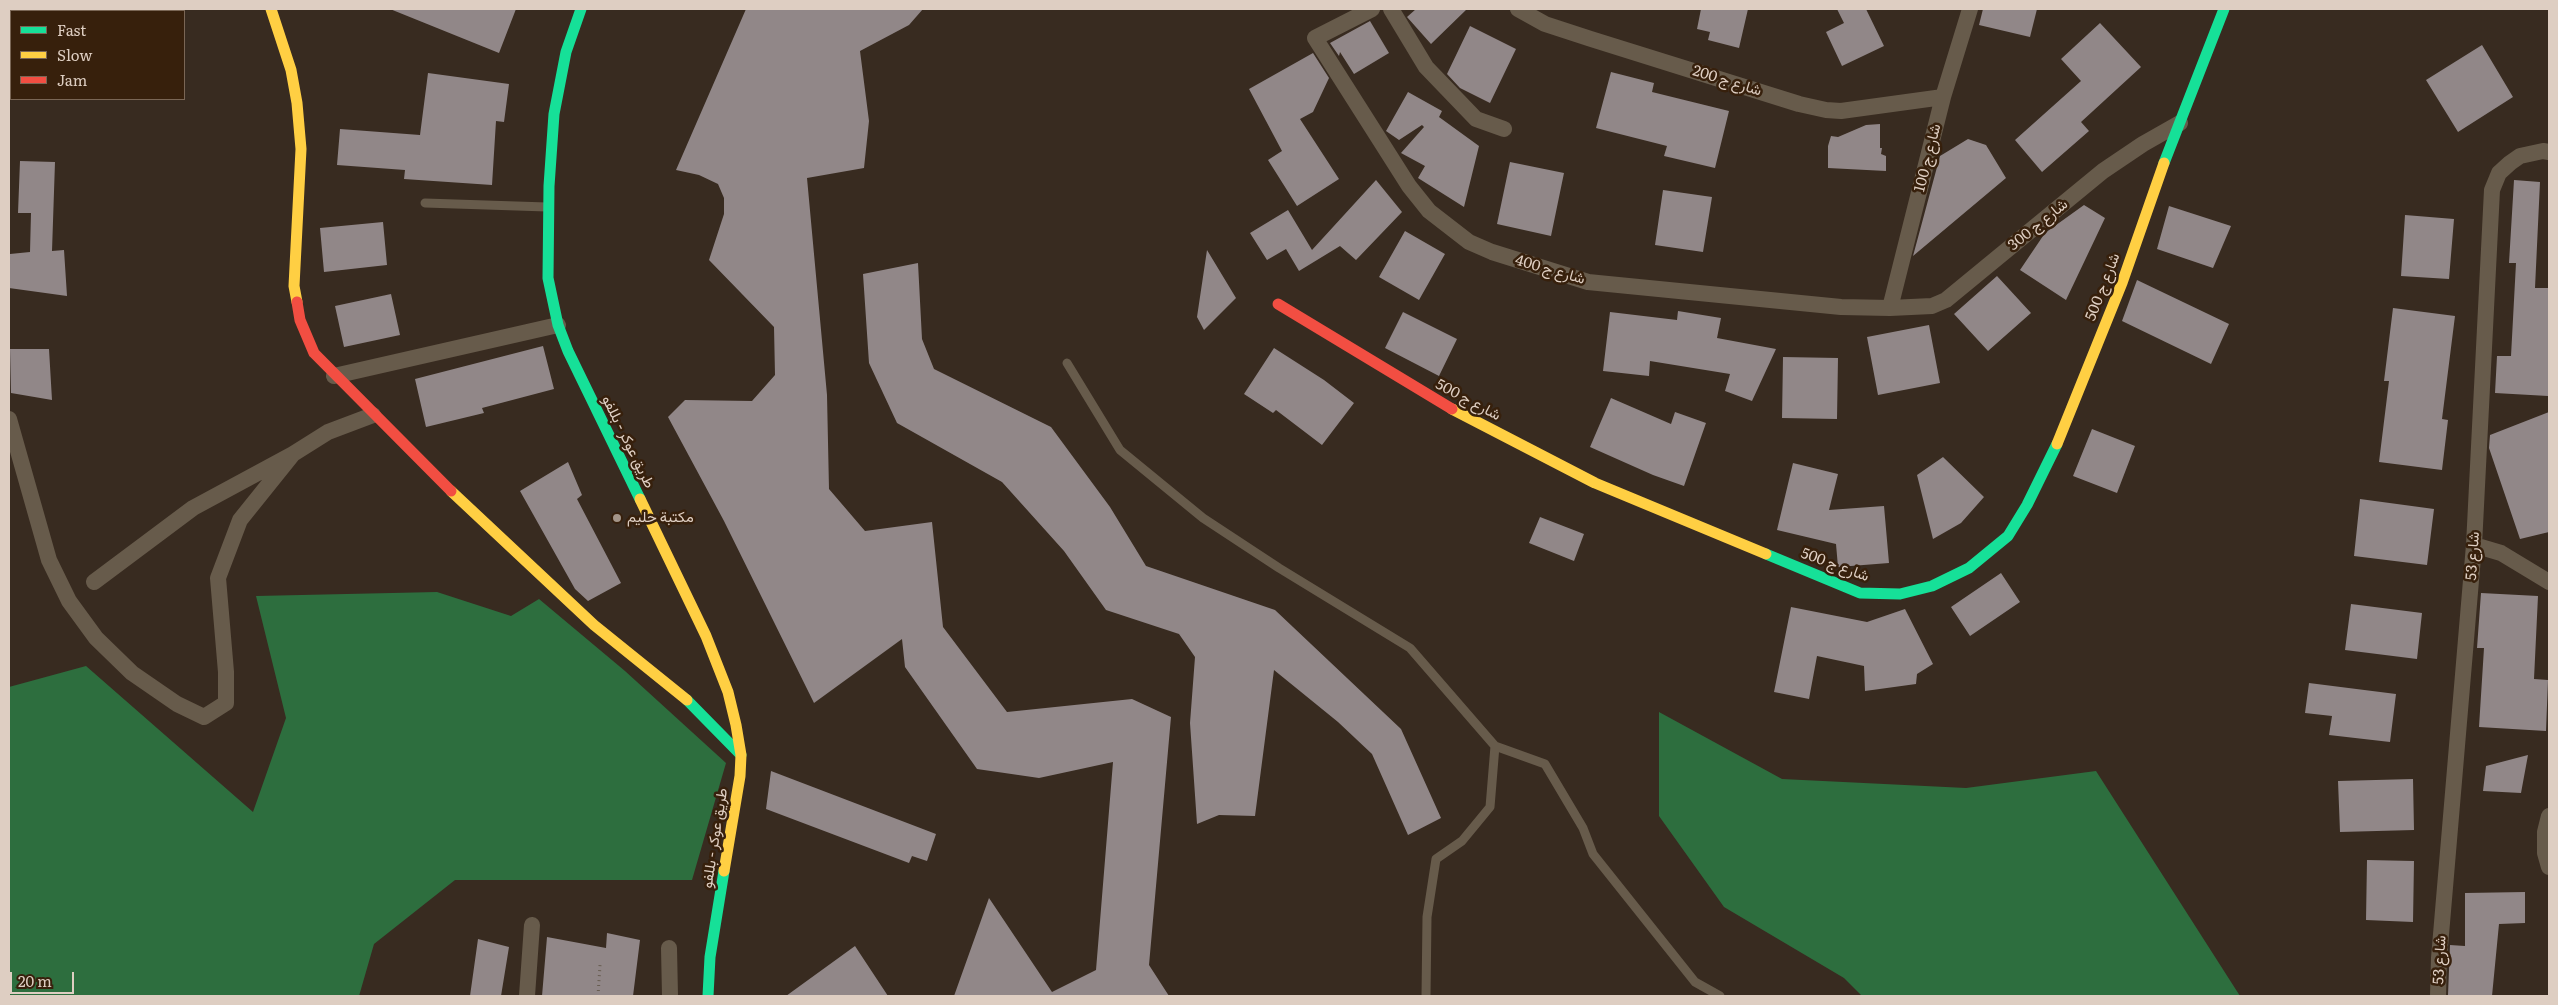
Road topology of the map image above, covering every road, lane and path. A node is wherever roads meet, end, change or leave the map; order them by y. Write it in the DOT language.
graph roads {
  1 [pos="271,9"];
  2 [pos="581,9"];
  3 [pos="1372,9"];
  4 [pos="1391,9"];
  5 [pos="1518,9"];
  6 [pos="1970,9"];
  7 [pos="2224,9"];
  8 [pos="1943,97"];
  9 [pos="2180,123"];
  10 [pos="1504,129"];
  11 [pos="2549,152"];
  12 [pos="425,203"];
  13 [pos="548,207"];
  14 [pos="1278,304"];
  15 [pos="1890,308"];
  16 [pos="558,325"];
  17 [pos="1067,363"];
  18 [pos="334,376"];
  19 [pos="373,415"];
  20 [pos="9,419"];
  21 [pos="293,454"];
  22 [pos="2474,545"];
  23 [pos="94,582"];
  24 [pos="2549,582"];
  25 [pos="1495,746"];
  26 [pos="742,755"];
  27 [pos="2549,816"];
  28 [pos="2549,867"];
  29 [pos="532,925"];
  30 [pos="669,948"];
  31 [pos="600,965"];
  32 [pos="527,996"];
  33 [pos="598,996"];
  34 [pos="670,996"];
  35 [pos="708,996"];
  36 [pos="1426,996"];
  37 [pos="1720,996"];
  38 [pos="2438,996"];
  1 -- 18 [label="street"];
  2 -- 13 [label="street, طريق عوكر - بللفو"];
  3 -- 15 [label="street, شارع ج 400"];
  4 -- 10 [label="street"];
  5 -- 8 [label="street, شارع ج 200"];
  6 -- 8 [label="street, شارع ج 100"];
  7 -- 9 [label="street, شارع ج 500"];
  8 -- 15 [label="street, شارع ج 100"];
  9 -- 14 [label="street, شارع ج 500"];
  9 -- 15 [label="street, شارع ج 300"];
  11 -- 22 [label="street, شارع 53"];
  12 -- 13 [label="lane"];
  13 -- 16 [label="street, طريق عوكر - بللفو"];
  16 -- 18 [label="street"];
  16 -- 26 [label="street, طريق عوكر - بللفو"];
  17 -- 25 [label="lane"];
  18 -- 19 [label="street"];
  19 -- 21 [label="street"];
  19 -- 26 [label="street"];
  20 -- 21 [label="street"];
  21 -- 23 [label="street"];
  22 -- 24 [label="street"];
  22 -- 38 [label="street, شارع 53"];
  25 -- 36 [label="lane"];
  25 -- 37 [label="lane"];
  26 -- 35 [label="street, طريق عوكر - بللفو"];
  27 -- 28 [label="street"];
  29 -- 32 [label="street"];
  30 -- 34 [label="street"];
  31 -- 33 [label="path"];
}
